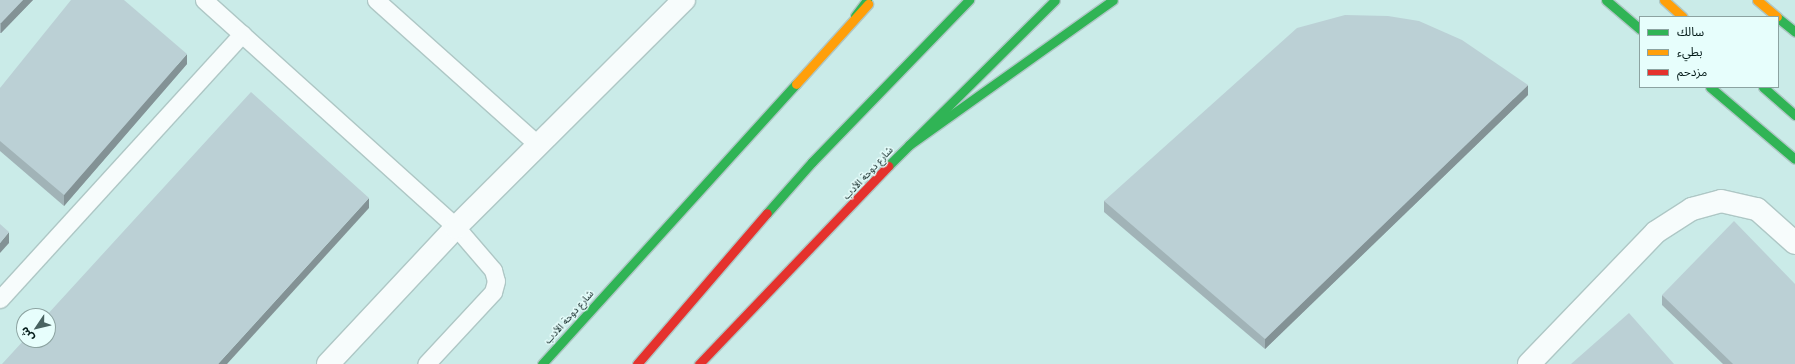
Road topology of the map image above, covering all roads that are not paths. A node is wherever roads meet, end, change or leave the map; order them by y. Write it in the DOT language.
graph roads {
  1 [pos="204,0"];
  2 [pos="376,0"];
  3 [pos="684,0"];
  4 [pos="867,0"];
  5 [pos="872,0"];
  6 [pos="969,0"];
  7 [pos="1055,0"];
  8 [pos="1113,0"];
  9 [pos="1606,0"];
  10 [pos="1664,0"];
  11 [pos="1757,0"];
  12 [pos="855,16"];
  13 [pos="1682,16"];
  14 [pos="1777,16"];
  15 [pos="1779,18"];
  16 [pos="1639,27"];
  17 [pos="1795,32"];
  18 [pos="242,34"];
  19 [pos="1711,88"];
  20 [pos="1764,88"];
  21 [pos="1795,115"];
  22 [pos="538,145"];
  23 [pos="909,145"];
  24 [pos="1795,159"];
  25 [pos="456,227"];
  26 [pos="1795,243"];
  27 [pos="0,299"];
  28 [pos="328,364"];
  29 [pos="426,364"];
  30 [pos="542,364"];
  31 [pos="637,364"];
  32 [pos="699,364"];
  33 [pos="1529,364"];
  1 -- 18 [label="lane"];
  2 -- 22 [label="lane"];
  3 -- 22 [label="street"];
  4 -- 12 [label="main road"];
  5 -- 12 [label="main road, شارع دوحة الأدب"];
  6 -- 31 [label="main road"];
  7 -- 23 [label="main road, شارع دوحة الأدب"];
  8 -- 23 [label="main road"];
  9 -- 16 [label="main road"];
  10 -- 13 [label="main road"];
  11 -- 14 [label="main road"];
  12 -- 30 [label="main road, شارع دوحة الأدب"];
  15 -- 17 [label="main road"];
  18 -- 25 [label="lane"];
  18 -- 27 [label="lane"];
  19 -- 24 [label="main road"];
  20 -- 21 [label="main road"];
  22 -- 25 [label="street"];
  23 -- 32 [label="main road, شارع دوحة الأدب"];
  25 -- 28 [label="street"];
  25 -- 29 [label="lane"];
  26 -- 33 [label="street"];
}
